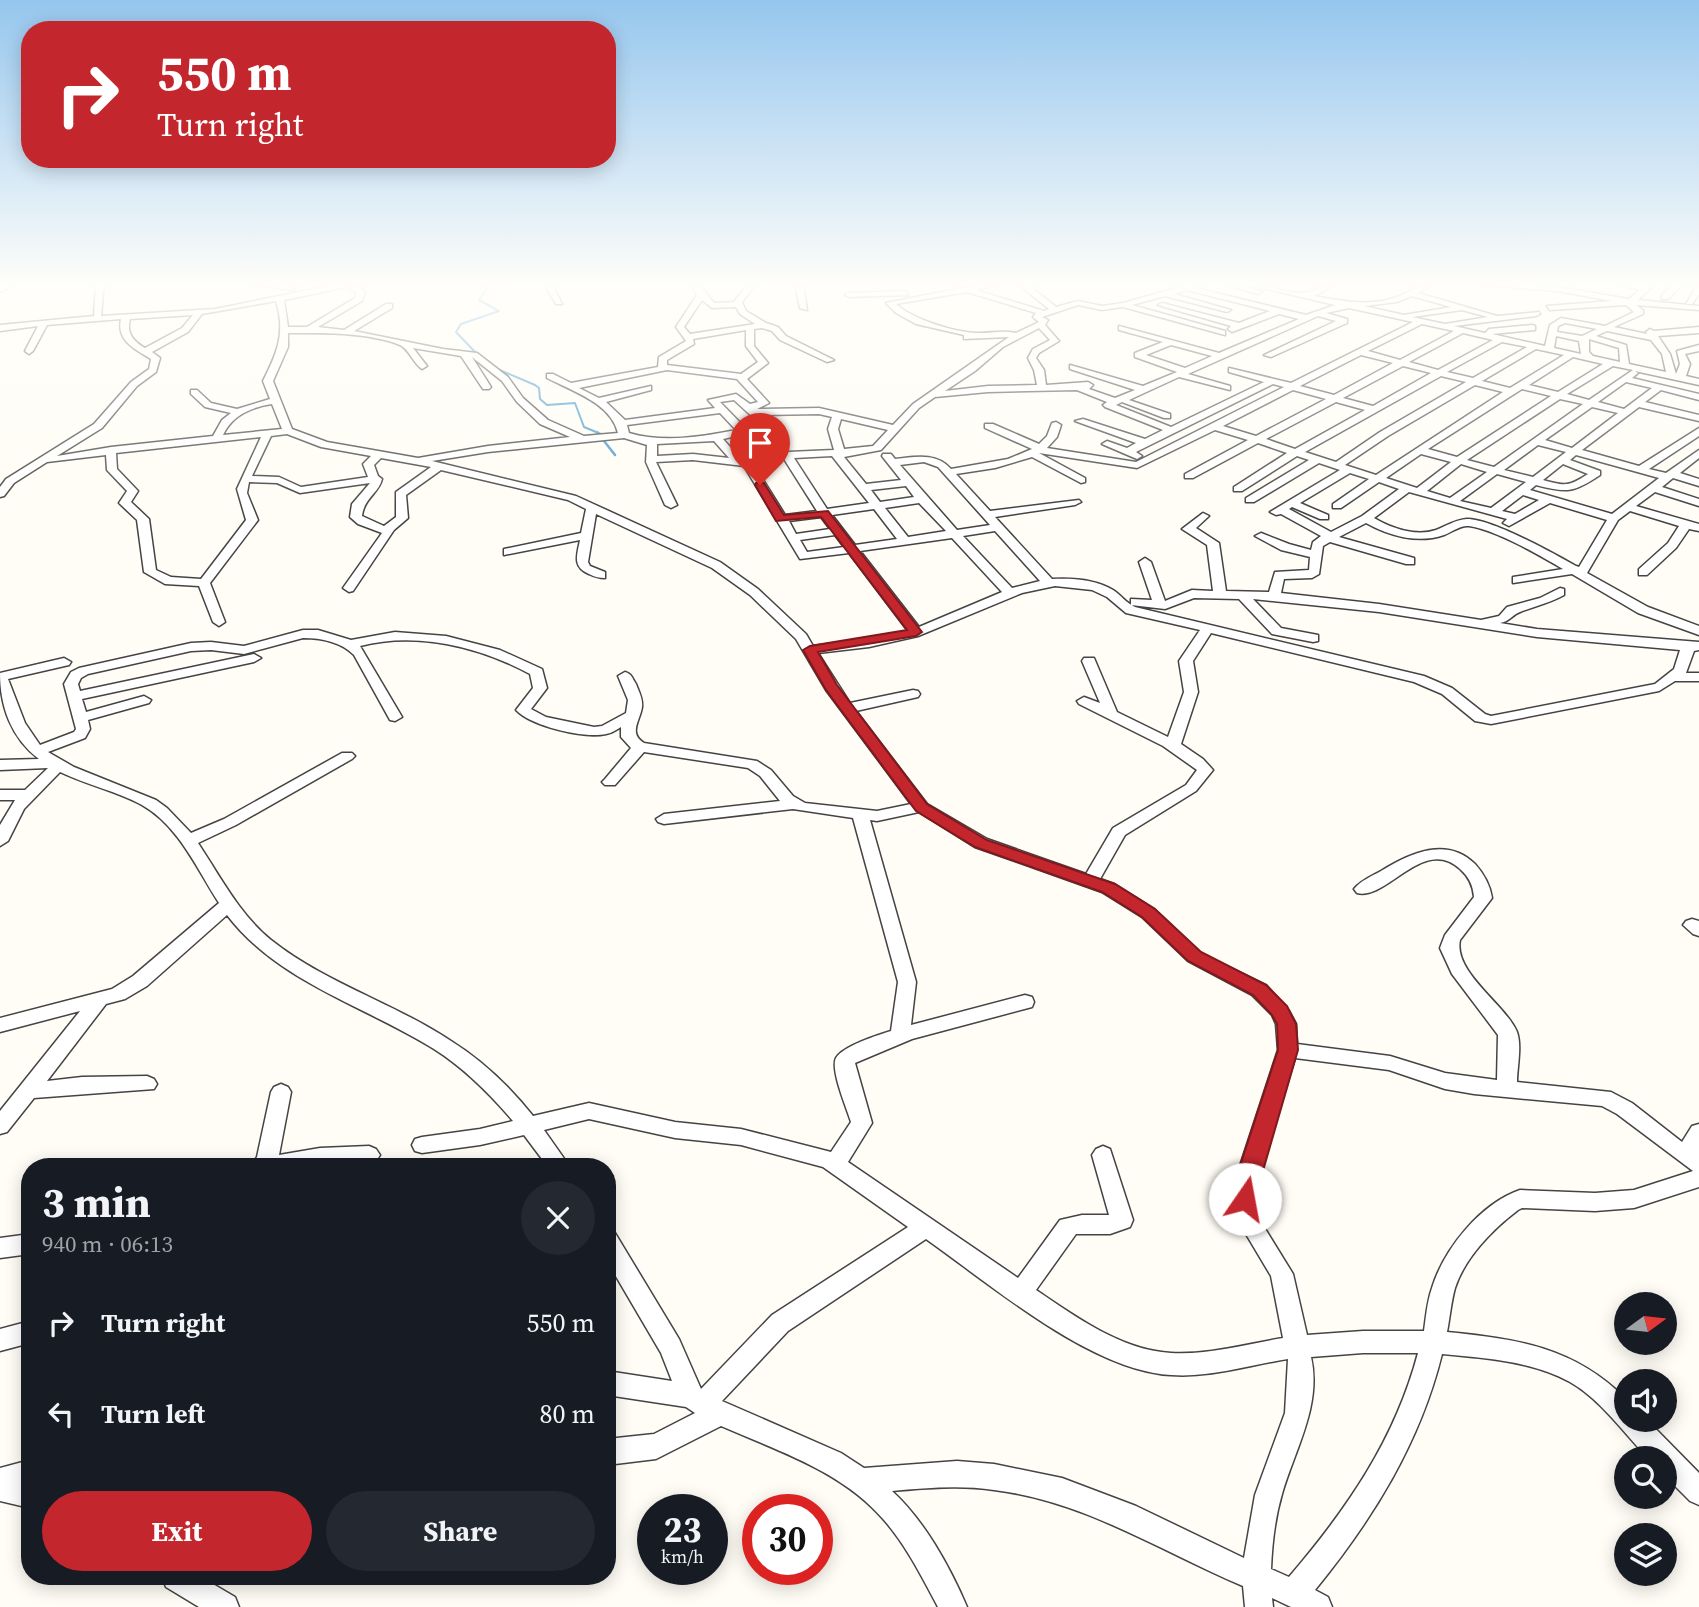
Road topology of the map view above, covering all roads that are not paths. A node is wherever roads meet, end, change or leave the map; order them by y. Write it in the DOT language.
graph roads {
  1 [pos="156,359"];
  2 [pos="280,359"];
  3 [pos="417,359"];
  4 [pos="467,359"];
  5 [pos="481,359"];
  6 [pos="662,359"];
  7 [pos="760,359"];
  8 [pos="984,359"];
  9 [pos="1033,359"];
  10 [pos="1148,359"];
  11 [pos="1214,359"];
  12 [pos="1346,359"];
  13 [pos="1389,359"];
  14 [pos="1407,359"];
  15 [pos="1463,359"];
  16 [pos="1513,359"];
  17 [pos="1563,359"];
  18 [pos="1591,359"];
  19 [pos="1624,359"];
  20 [pos="1668,359"];
  21 [pos="1683,359"];
  22 [pos="1401,362"];
  23 [pos="1611,363"];
  24 [pos="422,366"];
  25 [pos="611,366"];
  26 [pos="1625,366"];
  27 [pos="1073,367"];
  28 [pos="663,368"];
  29 [pos="1232,369"];
  30 [pos="1637,369"];
  31 [pos="1439,372"];
  32 [pos="1184,373"];
  33 [pos="550,376"];
  34 [pos="632,377"];
  35 [pos="1676,377"];
  36 [pos="743,378"];
  37 [pos="1107,379"];
  38 [pos="1625,379"];
  39 [pos="1273,381"];
  40 [pos="1475,382"];
  41 [pos="1699,382"];
  42 [pos="572,386"];
  43 [pos="1292,386"];
  44 [pos="486,387"];
  45 [pos="1081,387"];
  46 [pos="1659,387"];
  47 [pos="648,388"];
  48 [pos="1042,388"];
  49 [pos="1227,388"];
  50 [pos="1514,388"];
  51 [pos="1145,390"];
  52 [pos="194,391"];
  53 [pos="932,396"];
  54 [pos="1560,396"];
  55 [pos="1699,397"];
  56 [pos="1334,398"];
  57 [pos="274,401"];
  58 [pos="599,401"];
  59 [pos="1119,401"];
  60 [pos="1636,403"];
  61 [pos="1592,404"];
  62 [pos="752,409"];
  63 [pos="1373,409"];
  64 [pos="721,410"];
  65 [pos="1180,410"];
  66 [pos="240,412"];
  67 [pos="1624,412"];
  68 [pos="1167,416"];
  69 [pos="836,417"];
  70 [pos="1699,418"];
  71 [pos="1080,421"];
  72 [pos="1152,422"];
  73 [pos="622,423"];
  74 [pos="1056,425"];
  75 [pos="989,426"];
  76 [pos="1214,426"];
  77 [pos="894,428"];
  78 [pos="1171,430"];
  79 [pos="1699,430"];
  80 [pos="288,431"];
  81 [pos="771,431"];
  82 [pos="743,432"];
  83 [pos="267,433"];
  84 [pos="624,435"];
  85 [pos="217,438"];
  86 [pos="717,438"];
  87 [pos="582,439"];
  88 [pos="1254,439"];
  89 [pos="650,441"];
  90 [pos="1536,441"];
  91 [pos="1145,443"];
  92 [pos="1107,444"];
  93 [pos="879,446"];
  94 [pos="111,450"];
  95 [pos="1419,450"];
  96 [pos="1575,450"];
  97 [pos="1035,451"];
  98 [pos="1127,452"];
  99 [pos="1297,453"];
  100 [pos="1699,454"];
  101 [pos="378,455"];
  102 [pos="789,455"];
  103 [pos="839,455"];
  104 [pos="651,459"];
  105 [pos="1148,460"];
  106 [pos="1317,460"];
  107 [pos="1458,460"];
  108 [pos="1561,460"];
  109 [pos="417,461"];
  110 [pos="740,461"];
  111 [pos="39,463"];
  112 [pos="892,463"];
  113 [pos="1336,466"];
  114 [pos="438,467"];
  115 [pos="1642,469"];
  116 [pos="1699,469"];
  117 [pos="1348,470"];
  118 [pos="1496,471"];
  119 [pos="950,472"];
  120 [pos="1699,475"];
  121 [pos="1189,476"];
  122 [pos="1669,476"];
  123 [pos="377,479"];
  124 [pos="1081,480"];
  125 [pos="1380,480"];
  126 [pos="1535,481"];
  127 [pos="908,483"];
  128 [pos="1699,483"];
  129 [pos="244,484"];
  130 [pos="862,488"];
  131 [pos="1408,488"];
  132 [pos="1238,489"];
  133 [pos="1420,491"];
  134 [pos="1522,491"];
  135 [pos="0,494"];
  136 [pos="1699,494"];
  137 [pos="922,499"];
  138 [pos="1250,499"];
  139 [pos="1548,499"];
  140 [pos="1075,502"];
  141 [pos="1451,502"];
  142 [pos="1699,503"];
  143 [pos="671,505"];
  144 [pos="876,506"];
  145 [pos="1337,506"];
  146 [pos="1627,507"];
  147 [pos="1283,508"];
  148 [pos="600,509"];
  149 [pos="1495,512"];
  150 [pos="824,513"];
  151 [pos="988,515"];
  152 [pos="1203,516"];
  153 [pos="1324,517"];
  154 [pos="1366,518"];
  155 [pos="1517,518"];
  156 [pos="1614,518"];
  157 [pos="780,519"];
  158 [pos="1686,524"];
  159 [pos="999,527"];
  160 [pos="1699,528"];
  161 [pos="387,530"];
  162 [pos="839,531"];
  163 [pos="1495,532"];
  164 [pos="957,533"];
  165 [pos="588,535"];
  166 [pos="1261,536"];
  167 [pos="1328,537"];
  168 [pos="792,538"];
  169 [pos="906,542"];
  170 [pos="853,550"];
  171 [pos="508,552"];
  172 [pos="1314,554"];
  173 [pos="1410,561"];
  174 [pos="1145,562"];
  175 [pos="1579,571"];
  176 [pos="1643,572"];
  177 [pos="601,575"];
  178 [pos="1517,580"];
  179 [pos="204,583"];
  180 [pos="1049,584"];
  181 [pos="349,588"];
  182 [pos="1560,592"];
  183 [pos="1010,593"];
  184 [pos="1220,596"];
  185 [pos="1243,596"];
  186 [pos="1274,596"];
  187 [pos="1118,599"];
  188 [pos="1162,605"];
  189 [pos="1174,621"];
  190 [pos="219,622"];
  191 [pos="1482,625"];
  192 [pos="1207,630"];
  193 [pos="1699,631"];
  194 [pos="916,632"];
  195 [pos="352,644"];
  196 [pos="1693,647"];
  197 [pos="810,650"];
  198 [pos="1311,654"];
  199 [pos="254,659"];
  200 [pos="1089,661"];
  201 [pos="64,662"];
  202 [pos="625,676"];
  203 [pos="1675,677"];
  204 [pos="1699,677"];
  205 [pos="913,694"];
  206 [pos="73,697"];
  207 [pos="144,700"];
  208 [pos="1084,701"];
  209 [pos="848,708"];
  210 [pos="630,716"];
  211 [pos="1112,716"];
  212 [pos="395,717"];
  213 [pos="80,718"];
  214 [pos="9,724"];
  215 [pos="1172,744"];
  216 [pos="640,747"];
  217 [pos="348,756"];
  218 [pos="47,761"];
  219 [pos="0,765"];
  220 [pos="610,782"];
  221 [pos="0,795"];
  222 [pos="22,801"];
  223 [pos="793,804"];
  224 [pos="921,807"];
  225 [pos="0,808"];
  226 [pos="860,814"];
  227 [pos="664,819"];
  228 [pos="190,840"];
  229 [pos="0,841"];
  230 [pos="1091,881"];
  231 [pos="1363,889"];
  232 [pos="227,906"];
  233 [pos="99,1001"];
  234 [pos="1025,1002"];
  235 [pos="0,1025"];
  236 [pos="900,1037"];
  237 [pos="1288,1050"];
  238 [pos="147,1084"];
  239 [pos="1507,1089"];
  240 [pos="281,1092"];
  241 [pos="14,1097"];
  242 [pos="531,1124"];
  243 [pos="0,1126"];
  244 [pos="1699,1132"];
  245 [pos="422,1145"];
  246 [pos="369,1155"];
  247 [pos="1103,1155"];
  248 [pos="267,1158"];
  249 [pos="314,1158"];
  250 [pos="553,1158"];
  251 [pos="835,1164"];
  252 [pos="1696,1168"];
  253 [pos="927,1226"];
  254 [pos="21,1245"];
  255 [pos="0,1248"];
  256 [pos="616,1255"];
  257 [pos="1021,1292"];
  258 [pos="21,1334"];
  259 [pos="0,1340"];
  260 [pos="1434,1343"];
  261 [pos="1299,1346"];
  262 [pos="616,1385"];
  263 [pos="705,1405"];
  264 [pos="1614,1406"];
  265 [pos="1641,1432"];
  266 [pos="616,1451"];
  267 [pos="21,1475"];
  268 [pos="0,1481"];
  269 [pos="862,1481"];
  270 [pos="0,1488"];
  271 [pos="1699,1492"];
  272 [pos="21,1493"];
  273 [pos="1256,1579"];
  274 [pos="189,1585"];
  275 [pos="1295,1592"];
  276 [pos="225,1607"];
  277 [pos="953,1607"];
  278 [pos="1259,1607"];
  279 [pos="1318,1607"];
  1 -- 111 [label="street"];
  2 -- 57 [label="street"];
  3 -- 24 [label="street"];
  4 -- 44 [label="street"];
  5 -- 87 [label="street"];
  6 -- 28 [label="street"];
  7 -- 36 [label="street"];
  8 -- 53 [label="street"];
  9 -- 48 [label="street"];
  10 -- 32 [label="street"];
  11 -- 32 [label="street"];
  12 -- 43 [label="street"];
  13 -- 22 [label="street"];
  14 -- 22 [label="street"];
  15 -- 31 [label="street"];
  16 -- 40 [label="street"];
  17 -- 50 [label="street"];
  18 -- 23 [label="street"];
  19 -- 26 [label="street"];
  20 -- 35 [label="street"];
  21 -- 35 [label="street"];
  22 -- 31 [label="street"];
  22 -- 56 [label="street"];
  23 -- 26 [label="street"];
  23 -- 54 [label="street"];
  25 -- 34 [label="street"];
  26 -- 30 [label="street"];
  27 -- 37 [label="street"];
  28 -- 34 [label="street"];
  28 -- 36 [label="street"];
  29 -- 39 [label="street"];
  30 -- 35 [label="street"];
  30 -- 38 [label="street"];
  31 -- 40 [label="street"];
  31 -- 63 [label="street"];
  32 -- 49 [label="street"];
  32 -- 51 [label="street"];
  33 -- 42 [label="street"];
  34 -- 42 [label="street"];
  35 -- 41 [label="street"];
  36 -- 62 [label="street"];
  37 -- 45 [label="street"];
  37 -- 51 [label="street"];
  38 -- 46 [label="street"];
  38 -- 61 [label="street"];
  39 -- 43 [label="street"];
  39 -- 78 [label="street"];
  40 -- 50 [label="street"];
  40 -- 113 [label="street"];
  42 -- 58 [label="street"];
  43 -- 56 [label="street"];
  43 -- 76 [label="street"];
  45 -- 48 [label="street"];
  45 -- 59 [label="street"];
  46 -- 55 [label="street"];
  46 -- 60 [label="street"];
  47 -- 58 [label="street"];
  48 -- 53 [label="street"];
  50 -- 54 [label="street"];
  50 -- 95 [label="street"];
  51 -- 59 [label="street"];
  52 -- 66 [label="street"];
  53 -- 77 [label="street"];
  54 -- 61 [label="street"];
  54 -- 107 [label="street"];
  56 -- 63 [label="street"];
  56 -- 88 [label="street"];
  57 -- 66 [label="street"];
  57 -- 80 [label="street"];
  58 -- 73 [label="street"];
  59 -- 68 [label="street"];
  59 -- 72 [label="street"];
  60 -- 67 [label="street"];
  60 -- 70 [label="street"];
  61 -- 67 [label="street"];
  61 -- 90 [label="street"];
  62 -- 64 [label="street"];
  62 -- 69 [label="street"];
  62 -- 81 [label="street"];
  63 -- 99 [label="street"];
  64 -- 73 [label="street"];
  64 -- 82 [label="street"];
  65 -- 68 [label="street"];
  66 -- 85 [label="street"];
  67 -- 96 [label="street"];
  68 -- 72 [label="street"];
  69 -- 77 [label="street"];
  69 -- 103 [label="street"];
  71 -- 91 [label="street"];
  72 -- 78 [label="street"];
  73 -- 84 [label="street"];
  74 -- 97 [label="street"];
  75 -- 97 [label="street"];
  76 -- 88 [label="street"];
  76 -- 105 [label="street"];
  77 -- 93 [label="street"];
  78 -- 91 [label="street"];
  79 -- 115 [label="street"];
  80 -- 83 [label="street"];
  80 -- 101 [label="street"];
  82 -- 86 [label="street"];
  82 -- 102 [label="street"];
  83 -- 85 [label="street"];
  83 -- 129 [label="street"];
  84 -- 87 [label="street"];
  84 -- 89 [label="street"];
  85 -- 94 [label="street"];
  86 -- 89 [label="street"];
  86 -- 110 [label="street"];
  87 -- 109 [label="street"];
  88 -- 99 [label="street"];
  88 -- 121 [label="street"];
  89 -- 104 [label="street"];
  90 -- 96 [label="street"];
  90 -- 118 [label="street"];
  91 -- 98 [label="street"];
  92 -- 98 [label="street"];
  93 -- 103 [label="street"];
  93 -- 112 [label="street"];
  94 -- 111 [label="street"];
  94 -- 179 [label="street"];
  95 -- 107 [label="street"];
  95 -- 125 [label="street"];
  96 -- 108 [label="street"];
  96 -- 115 [label="street"];
  97 -- 105 [label="street"];
  97 -- 119 [label="street"];
  97 -- 124 [label="street"];
  98 -- 105 [label="street"];
  99 -- 106 [label="street"];
  99 -- 132 [label="street"];
  100 -- 122 [label="street"];
  101 -- 109 [label="street"];
  101 -- 123 [label="street"];
  102 -- 103 [label="street"];
  102 -- 110 [label="street"];
  102 -- 150 [label="street"];
  103 -- 130 [label="street"];
  104 -- 110 [label="street"];
  104 -- 143 [label="street"];
  106 -- 113 [label="street"];
  106 -- 138 [label="street"];
  107 -- 118 [label="street"];
  107 -- 133 [label="street"];
  108 -- 126 [label="street"];
  108 -- 126 [label="street"];
  109 -- 114 [label="street"];
  110 -- 157 [label="street"];
  111 -- 135 [label="street"];
  112 -- 119 [label="street"];
  112 -- 127 [label="street"];
  113 -- 117 [label="street"];
  114 -- 148 [label="street"];
  114 -- 161 [label="street"];
  115 -- 122 [label="street"];
  116 -- 122 [label="street"];
  117 -- 125 [label="street"];
  117 -- 147 [label="street"];
  118 -- 126 [label="street"];
  118 -- 141 [label="street"];
  119 -- 151 [label="street"];
  120 -- 122 [label="street"];
  122 -- 128 [label="street"];
  122 -- 136 [label="street"];
  122 -- 142 [label="street"];
  122 -- 146 [label="street"];
  123 -- 129 [label="street"];
  123 -- 161 [label="street"];
  125 -- 131 [label="street"];
  125 -- 145 [label="street"];
  126 -- 134 [label="street"];
  127 -- 130 [label="street"];
  127 -- 137 [label="street"];
  129 -- 179 [label="street"];
  130 -- 144 [label="street"];
  131 -- 133 [label="street"];
  131 -- 154 [label="street"];
  133 -- 141 [label="street"];
  134 -- 139 [label="street"];
  134 -- 149 [label="street"];
  137 -- 144 [label="street"];
  137 -- 164 [label="street"];
  139 -- 155 [label="street"];
  139 -- 156 [label="street"];
  140 -- 151 [label="street"];
  141 -- 149 [label="street"];
  144 -- 150 [label="street"];
  144 -- 169 [label="street"];
  146 -- 156 [label="street"];
  146 -- 158 [label="street"];
  147 -- 153 [label="street"];
  147 -- 167 [label="street"];
  148 -- 165 [label="street"];
  148 -- 197 [label="street"];
  149 -- 155 [label="street"];
  150 -- 157 [label="street"];
  150 -- 162 [label="street"];
  151 -- 159 [label="street"];
  152 -- 184 [label="street"];
  154 -- 163 [label="street"];
  154 -- 167 [label="street"];
  155 -- 163 [label="street"];
  156 -- 175 [label="street"];
  157 -- 168 [label="street"];
  158 -- 160 [label="street"];
  158 -- 176 [label="street"];
  159 -- 164 [label="street"];
  159 -- 180 [label="street"];
  161 -- 181 [label="street"];
  162 -- 168 [label="street"];
  162 -- 170 [label="street"];
  163 -- 175 [label="street"];
  164 -- 169 [label="street"];
  164 -- 183 [label="street"];
  165 -- 171 [label="street"];
  165 -- 177 [label="street"];
  166 -- 172 [label="street"];
  167 -- 172 [label="street"];
  167 -- 173 [label="street"];
  168 -- 170 [label="street"];
  169 -- 170 [label="street"];
  170 -- 194 [label="street"];
  172 -- 186 [label="street"];
  174 -- 188 [label="street"];
  175 -- 178 [label="street"];
  175 -- 193 [label="street"];
  179 -- 190 [label="street"];
  180 -- 183 [label="street"];
  180 -- 187 [label="street"];
  182 -- 191 [label="street"];
  183 -- 194 [label="street"];
  184 -- 185 [label="street"];
  184 -- 188 [label="street"];
  185 -- 186 [label="street"];
  185 -- 198 [label="street"];
  186 -- 191 [label="street"];
  187 -- 188 [label="street"];
  187 -- 189 [label="street"];
  188 -- 189 [label="street"];
  189 -- 192 [label="street"];
  191 -- 196 [label="street"];
  192 -- 198 [label="street"];
  192 -- 215 [label="street"];
  194 -- 197 [label="street"];
  195 -- 206 [label="street"];
  195 -- 210 [label="street"];
  195 -- 212 [label="street"];
  196 -- 203 [label="street"];
  197 -- 209 [label="street"];
  198 -- 203 [label="street"];
  199 -- 206 [label="street"];
  200 -- 211 [label="street"];
  201 -- 214 [label="street"];
  202 -- 210 [label="street"];
  203 -- 204 [label="street"];
  205 -- 209 [label="street"];
  206 -- 213 [label="street"];
  207 -- 213 [label="street"];
  208 -- 211 [label="street"];
  209 -- 224 [label="street"];
  210 -- 216 [label="street"];
  211 -- 215 [label="street"];
  213 -- 218 [label="street"];
  214 -- 218 [label="street"];
  215 -- 230 [label="street"];
  216 -- 220 [label="street"];
  216 -- 223 [label="street"];
  217 -- 228 [label="street"];
  218 -- 219 [label="street"];
  218 -- 222 [label="street"];
  218 -- 228 [label="street"];
  221 -- 222 [label="street"];
  222 -- 225 [label="street"];
  222 -- 229 [label="street"];
  223 -- 226 [label="street"];
  223 -- 227 [label="street"];
  224 -- 226 [label="street"];
  224 -- 230 [label="street"];
  226 -- 236 [label="street"];
  228 -- 232 [label="street"];
  230 -- 237 [label="street"];
  231 -- 239 [label="street"];
  232 -- 233 [label="street"];
  232 -- 242 [label="street"];
  233 -- 235 [label="street"];
  233 -- 241 [label="street"];
  234 -- 236 [label="street"];
  236 -- 251 [label="street"];
  237 -- 239 [label="street"];
  237 -- 261 [label="street"];
  238 -- 241 [label="street"];
  239 -- 252 [label="street"];
  240 -- 248 [label="street"];
  241 -- 243 [label="street"];
  242 -- 245 [label="street"];
  242 -- 250 [label="street"];
  242 -- 251 [label="street"];
  244 -- 252 [label="street"];
  246 -- 249 [label="street"];
  247 -- 257 [label="street"];
  251 -- 253 [label="street"];
  252 -- 260 [label="street"];
  253 -- 257 [label="street"];
  253 -- 263 [label="street"];
  254 -- 255 [label="street"];
  256 -- 263 [label="street"];
  257 -- 261 [label="street"];
  258 -- 259 [label="street"];
  260 -- 261 [label="street"];
  260 -- 264 [label="street"];
  260 -- 275 [label="street"];
  261 -- 273 [label="street"];
  262 -- 263 [label="street"];
  263 -- 266 [label="street"];
  263 -- 269 [label="street"];
  265 -- 271 [label="street"];
  267 -- 268 [label="street"];
  269 -- 273 [label="street"];
  269 -- 277 [label="street"];
  270 -- 272 [label="street"];
  273 -- 275 [label="street"];
  273 -- 278 [label="street"];
  274 -- 276 [label="street"];
  275 -- 279 [label="street"];
}
